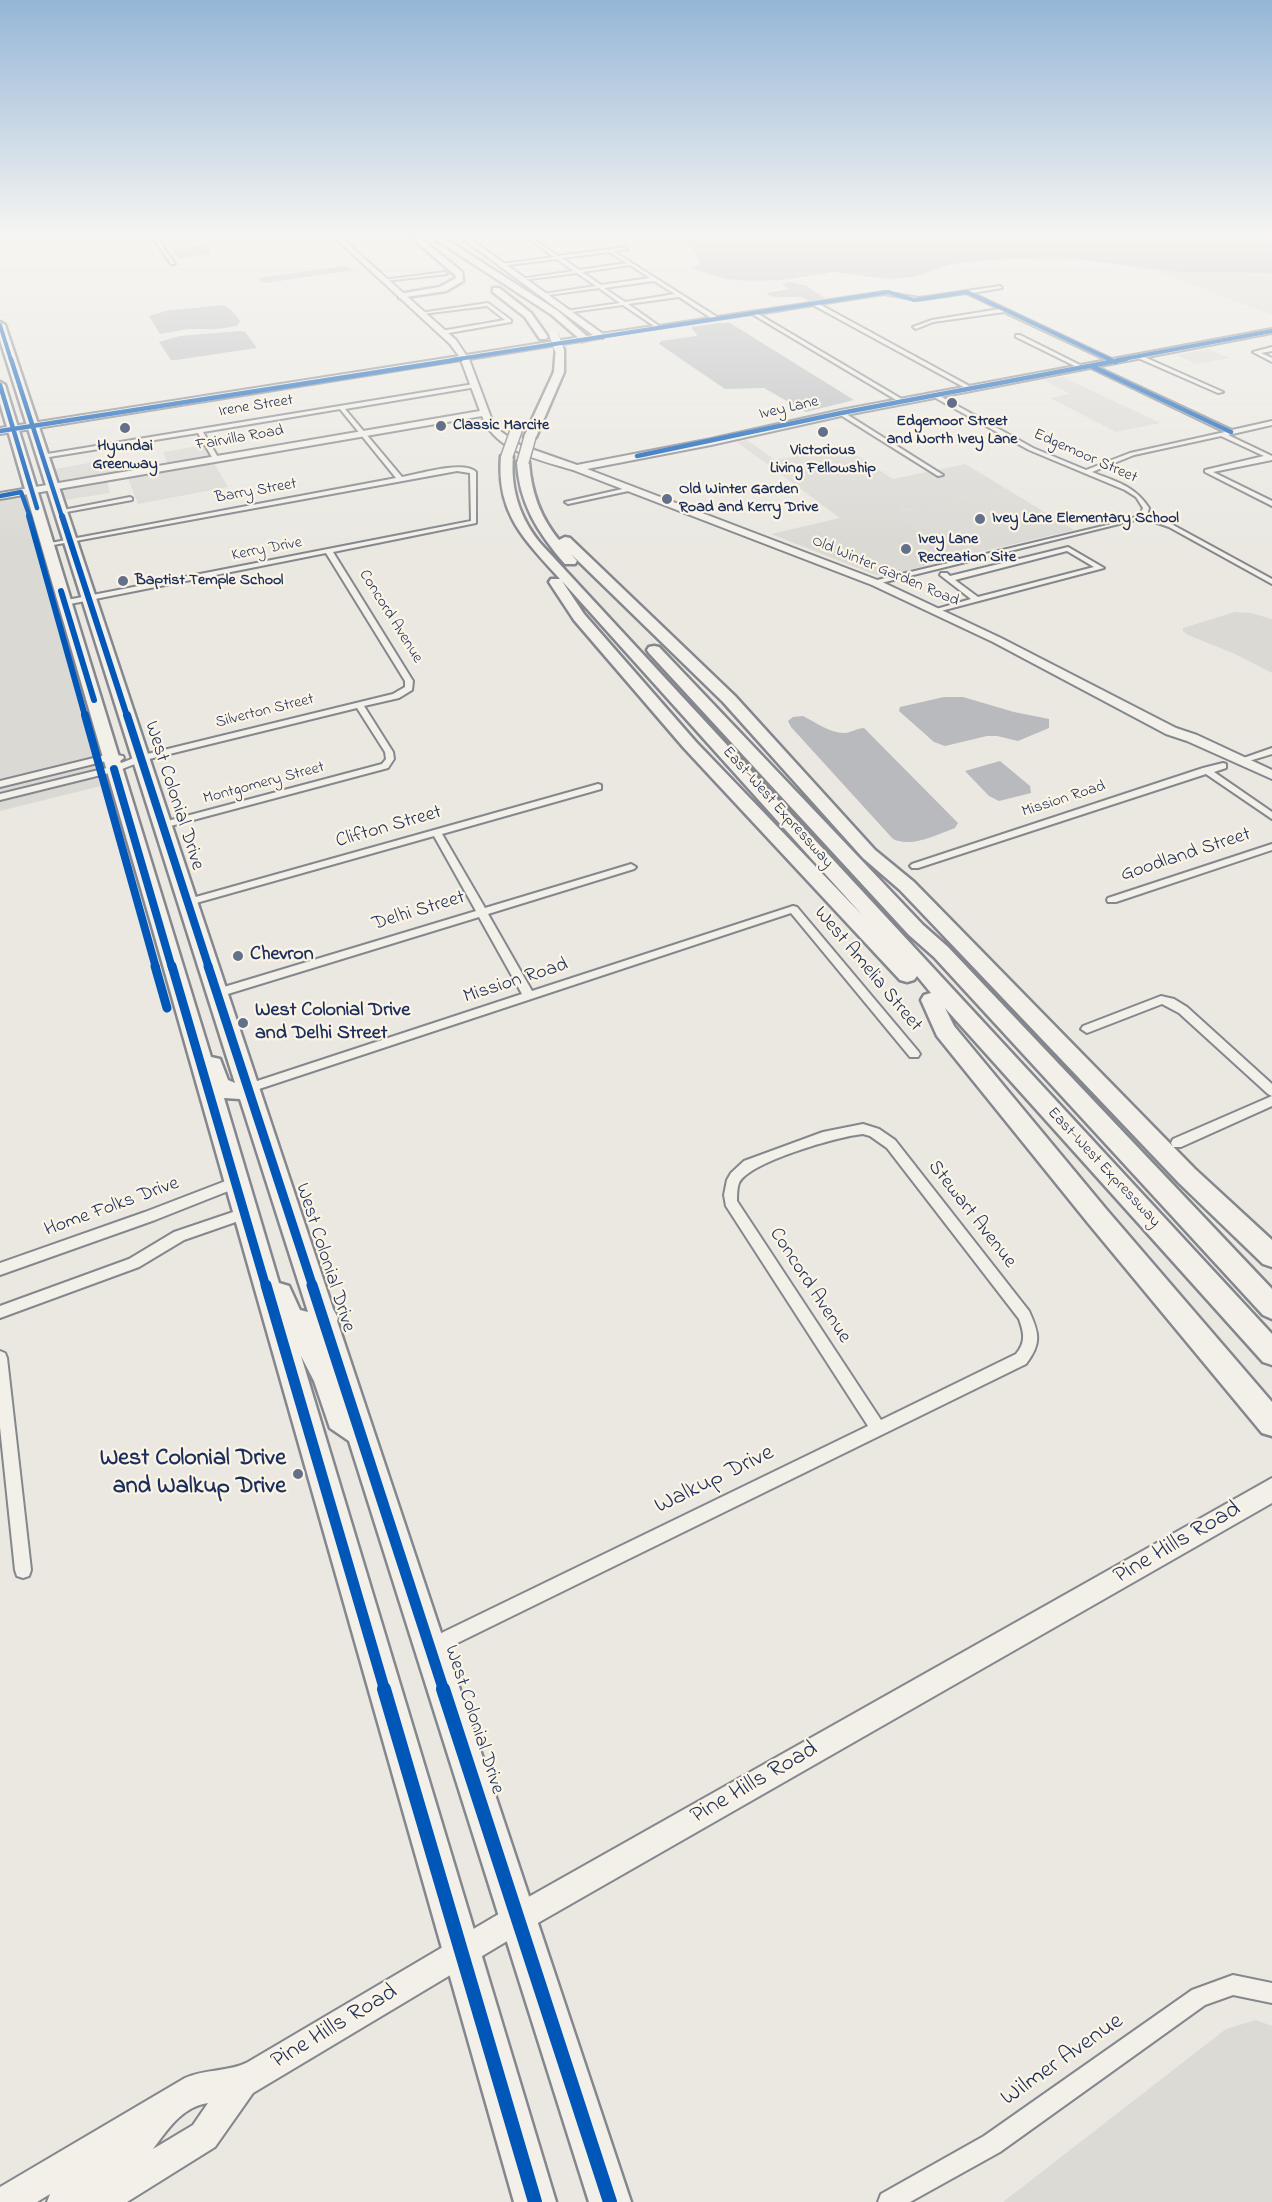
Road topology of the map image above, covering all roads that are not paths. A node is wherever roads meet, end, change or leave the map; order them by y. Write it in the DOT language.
graph roads {
  1 [pos="5,339"];
  2 [pos="449,339"];
  3 [pos="543,339"];
  4 [pos="555,339"];
  5 [pos="585,339"];
  6 [pos="796,339"];
  7 [pos="878,339"];
  8 [pos="1024,339"];
  9 [pos="1066,339"];
  10 [pos="1233,339"];
  11 [pos="1272,349"];
  12 [pos="547,355"];
  13 [pos="464,357"];
  14 [pos="1140,357"];
  15 [pos="0,360"];
  16 [pos="12,360"];
  17 [pos="1272,360"];
  18 [pos="1115,362"];
  19 [pos="1087,367"];
  20 [pos="0,385"];
  21 [pos="474,386"];
  22 [pos="971,389"];
  23 [pos="1142,390"];
  24 [pos="1220,392"];
  25 [pos="1125,393"];
  26 [pos="936,396"];
  27 [pos="903,402"];
  28 [pos="340,407"];
  29 [pos="1185,410"];
  30 [pos="486,413"];
  31 [pos="842,413"];
  32 [pos="1170,413"];
  33 [pos="520,423"];
  34 [pos="1272,423"];
  35 [pos="33,426"];
  36 [pos="7,430"];
  37 [pos="199,430"];
  38 [pos="1231,432"];
  39 [pos="363,434"];
  40 [pos="1222,434"];
  41 [pos="43,456"];
  42 [pos="1271,458"];
  43 [pos="216,459"];
  44 [pos="614,461"];
  45 [pos="576,468"];
  46 [pos="1086,472"];
  47 [pos="940,475"];
  48 [pos="400,479"];
  49 [pos="604,479"];
  50 [pos="53,487"];
  51 [pos="631,489"];
  52 [pos="32,490"];
  53 [pos="0,496"];
  54 [pos="130,499"];
  55 [pos="568,502"];
  56 [pos="1272,504"];
  57 [pos="61,511"];
  58 [pos="536,516"];
  59 [pos="1143,516"];
  60 [pos="474,522"];
  61 [pos="70,540"];
  62 [pos="48,544"];
  63 [pos="536,548"];
  64 [pos="329,552"];
  65 [pos="1272,582"];
  66 [pos="876,583"];
  67 [pos="89,599"];
  68 [pos="977,600"];
  69 [pos="65,603"];
  70 [pos="937,610"];
  71 [pos="114,671"];
  72 [pos="87,677"];
  73 [pos="396,696"];
  74 [pos="359,705"];
  75 [pos="1172,734"];
  76 [pos="1272,751"];
  77 [pos="142,758"];
  78 [pos="1239,761"];
  79 [pos="112,763"];
  80 [pos="1223,766"];
  81 [pos="1206,770"];
  82 [pos="1272,775"];
  83 [pos="1272,780"];
  84 [pos="0,784"];
  85 [pos="1272,786"];
  86 [pos="598,787"];
  87 [pos="0,797"];
  88 [pos="1272,816"];
  89 [pos="164,825"];
  90 [pos="437,833"];
  91 [pos="1272,847"];
  92 [pos="869,854"];
  93 [pos="915,866"];
  94 [pos="631,867"];
  95 [pos="144,868"];
  96 [pos="1112,900"];
  97 [pos="189,902"];
  98 [pos="793,909"];
  99 [pos="482,912"];
  100 [pos="161,923"];
  101 [pos="205,951"];
  102 [pos="941,952"];
  103 [pos="218,993"];
  104 [pos="529,996"];
  105 [pos="931,1000"];
  106 [pos="1087,1029"];
  107 [pos="194,1039"];
  108 [pos="914,1054"];
  109 [pos="249,1088"];
  110 [pos="1272,1091"];
  111 [pos="1272,1101"];
  112 [pos="1046,1106"];
  113 [pos="1177,1143"];
  114 [pos="748,1165"];
  115 [pos="236,1182"];
  116 [pos="245,1213"];
  117 [pos="258,1256"];
  118 [pos="1272,1256"];
  119 [pos="0,1269"];
  120 [pos="1272,1307"];
  121 [pos="0,1312"];
  122 [pos="325,1318"];
  123 [pos="285,1348"];
  124 [pos="1272,1353"];
  125 [pos="0,1358"];
  126 [pos="1021,1359"];
  127 [pos="1272,1423"];
  128 [pos="878,1429"];
  129 [pos="362,1434"];
  130 [pos="1272,1490"];
  131 [pos="23,1570"];
  132 [pos="431,1647"];
  133 [pos="519,1918"];
  134 [pos="461,1952"];
  135 [pos="1272,1993"];
  136 [pos="242,2082"];
  137 [pos="161,2110"];
  138 [pos="6,2202"];
  139 [pos="63,2202"];
  140 [pos="96,2202"];
  141 [pos="535,2202"];
  142 [pos="610,2202"];
  143 [pos="889,2202"];
  1 -- 16 [label="highway, West Colonial Drive"];
  2 -- 13 [label="main road, Old Winter Garden Road"];
  3 -- 12 [label="highway"];
  4 -- 58 [label="highway, East-West Expressway, bridge"];
  5 -- 13 [label="main road"];
  6 -- 27 [label="street"];
  7 -- 22 [label="street"];
  8 -- 19 [label="street"];
  9 -- 18 [label="street"];
  10 -- 14 [label="main road, Ivey Lane"];
  11 -- 17 [label="street"];
  13 -- 21 [label="main road, Old Winter Garden Road"];
  13 -- 35 [label="main road"];
  14 -- 18 [label="main road, Ivey Lane"];
  14 -- 24 [label="street"];
  15 -- 16 [label="highway"];
  16 -- 35 [label="highway, West Colonial Drive"];
  18 -- 19 [label="main road, Ivey Lane"];
  19 -- 22 [label="main road, Ivey Lane"];
  19 -- 23 [label="street"];
  20 -- 36 [label="highway"];
  21 -- 28 [label="street, Irene Street"];
  21 -- 30 [label="main road, Old Winter Garden Road"];
  22 -- 26 [label="main road, Ivey Lane"];
  23 -- 25 [label="street"];
  23 -- 29 [label="street"];
  26 -- 27 [label="main road, Ivey Lane"];
  26 -- 46 [label="street, Edgemoor Street"];
  27 -- 31 [label="main road, Ivey Lane"];
  28 -- 37 [label="street, Irene Street"];
  28 -- 39 [label="street"];
  29 -- 32 [label="street"];
  29 -- 38 [label="street"];
  30 -- 39 [label="main road, Fairvilla Road"];
  30 -- 45 [label="main road, Old Winter Garden Road"];
  31 -- 44 [label="main road, Ivey Lane"];
  31 -- 47 [label="street"];
  33 -- 63 [label="highway, East-West Expressway, bridge"];
  34 -- 38 [label="street"];
  35 -- 36 [label="main road"];
  35 -- 41 [label="highway, West Colonial Drive"];
  36 -- 52 [label="highway"];
  37 -- 41 [label="street, Irene Street"];
  37 -- 43 [label="street"];
  38 -- 40 [label="street"];
  39 -- 43 [label="main road, Fairvilla Road"];
  39 -- 48 [label="street"];
  40 -- 42 [label="street"];
  40 -- 46 [label="street"];
  41 -- 50 [label="highway, West Colonial Drive"];
  42 -- 56 [label="street"];
  43 -- 50 [label="main road, Fairvilla Road"];
  44 -- 45 [label="main road, Ivey Lane"];
  44 -- 49 [label="main road"];
  45 -- 49 [label="main road, Old Winter Garden Road"];
  46 -- 59 [label="street, Edgemoor Street"];
  48 -- 60 [label="street, Barry Street"];
  48 -- 61 [label="street, Barry Street"];
  49 -- 51 [label="main road, Old Winter Garden Road"];
  50 -- 52 [label="main road, Fairvilla Road"];
  50 -- 57 [label="highway, West Colonial Drive"];
  51 -- 55 [label="street"];
  51 -- 66 [label="main road, Old Winter Garden Road"];
  52 -- 53 [label="main road, Fairvilla Road"];
  52 -- 62 [label="highway"];
  54 -- 57 [label="street"];
  57 -- 61 [label="highway, West Colonial Drive"];
  58 -- 92 [label="highway"];
  58 -- 102 [label="highway, East-West Expressway"];
  59 -- 65 [label="street"];
  59 -- 66 [label="street"];
  60 -- 64 [label="street, Kerry Drive"];
  61 -- 62 [label="street, Barry Street"];
  61 -- 67 [label="highway, West Colonial Drive"];
  62 -- 69 [label="highway"];
  63 -- 105 [label="highway"];
  63 -- 112 [label="highway, East-West Expressway"];
  64 -- 67 [label="street, Kerry Drive"];
  64 -- 73 [label="street, Concord Avenue"];
  66 -- 70 [label="main road, Old Winter Garden Road"];
  67 -- 69 [label="street, Kerry Drive"];
  67 -- 71 [label="highway, West Colonial Drive"];
  68 -- 68 [label="street"];
  68 -- 70 [label="street"];
  69 -- 72 [label="highway"];
  70 -- 75 [label="main road, Old Winter Garden Road"];
  71 -- 72 [label="highway"];
  71 -- 77 [label="highway, West Colonial Drive"];
  72 -- 79 [label="highway"];
  73 -- 74 [label="street, Silverton Street"];
  74 -- 77 [label="street, Silverton Street"];
  74 -- 89 [label="street, Montgomery Street"];
  75 -- 78 [label="main road"];
  75 -- 80 [label="main road, Old Winter Garden Road"];
  76 -- 78 [label="street"];
  77 -- 79 [label="street, Silverton Street"];
  77 -- 89 [label="highway, West Colonial Drive"];
  78 -- 82 [label="main road"];
  79 -- 84 [label="street"];
  79 -- 87 [label="street"];
  79 -- 95 [label="highway"];
  80 -- 81 [label="street, Mission Road"];
  80 -- 83 [label="main road"];
  80 -- 85 [label="main road, Old Winter Garden Road"];
  81 -- 88 [label="street"];
  81 -- 93 [label="street, Mission Road"];
  86 -- 90 [label="street, Clifton Street"];
  89 -- 97 [label="highway, West Colonial Drive"];
  90 -- 97 [label="street, Clifton Street"];
  90 -- 99 [label="street"];
  91 -- 96 [label="street, Goodland Street"];
  92 -- 102 [label="highway"];
  92 -- 118 [label="highway"];
  94 -- 99 [label="street, Delhi Street"];
  95 -- 97 [label="highway"];
  95 -- 100 [label="highway"];
  97 -- 101 [label="highway, West Colonial Drive"];
  98 -- 104 [label="street, Mission Road"];
  98 -- 108 [label="street, West Amelia Street"];
  99 -- 103 [label="street, Delhi Street"];
  99 -- 104 [label="street"];
  100 -- 101 [label="highway"];
  100 -- 107 [label="highway"];
  101 -- 103 [label="highway, West Colonial Drive"];
  102 -- 120 [label="highway, East-West Expressway"];
  103 -- 109 [label="highway, West Colonial Drive"];
  104 -- 109 [label="street, Mission Road"];
  105 -- 112 [label="highway"];
  105 -- 127 [label="highway"];
  106 -- 110 [label="street"];
  107 -- 109 [label="highway"];
  107 -- 115 [label="highway"];
  109 -- 122 [label="highway, West Colonial Drive"];
  111 -- 113 [label="street"];
  112 -- 124 [label="highway, East-West Expressway"];
  114 -- 126 [label="street, Stewart Avenue"];
  114 -- 128 [label="street, Concord Avenue"];
  115 -- 116 [label="highway"];
  115 -- 119 [label="street, Home Folks Drive"];
  116 -- 117 [label="highway"];
  116 -- 121 [label="street"];
  117 -- 122 [label="highway"];
  117 -- 123 [label="highway"];
  122 -- 129 [label="highway, West Colonial Drive"];
  123 -- 129 [label="highway"];
  123 -- 134 [label="highway"];
  125 -- 131 [label="street"];
  126 -- 128 [label="street, Walkup Drive"];
  128 -- 132 [label="street, Walkup Drive"];
  129 -- 132 [label="highway, West Colonial Drive"];
  130 -- 133 [label="main road, Pine Hills Road"];
  132 -- 133 [label="highway, West Colonial Drive"];
  133 -- 134 [label="main road, Pine Hills Road"];
  133 -- 142 [label="highway, West Colonial Drive"];
  134 -- 136 [label="main road, Pine Hills Road"];
  134 -- 141 [label="highway"];
  135 -- 143 [label="street, Wilmer Avenue"];
  136 -- 137 [label="main road, Pine Hills Road"];
  136 -- 140 [label="main road, Pine Hills Road"];
  137 -- 138 [label="main road, Pine Hills Road"];
  137 -- 139 [label="main road"];
}
